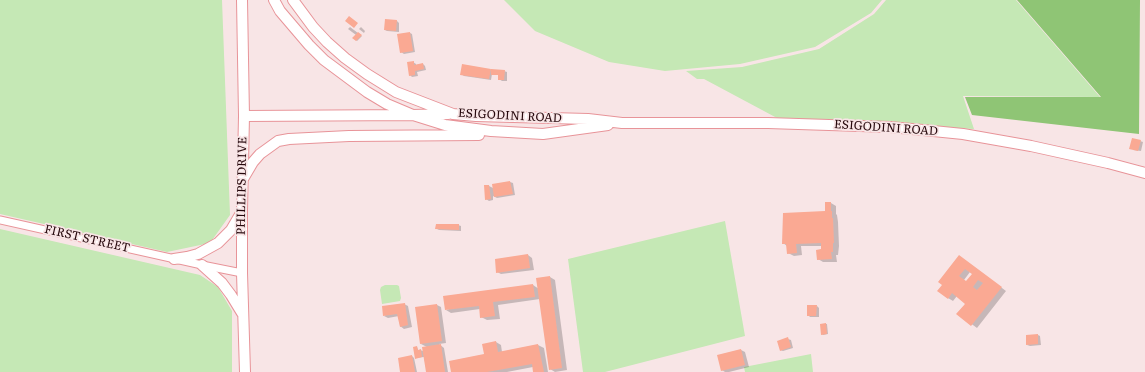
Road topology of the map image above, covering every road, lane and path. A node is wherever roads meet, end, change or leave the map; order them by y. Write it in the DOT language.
graph roads {
  1 [pos="242,0"];
  2 [pos="274,0"];
  3 [pos="293,0"];
  4 [pos="453,114"];
  5 [pos="413,115"];
  6 [pos="244,116"];
  7 [pos="622,123"];
  8 [pos="543,134"];
  9 [pos="1145,173"];
  10 [pos="242,181"];
  11 [pos="242,211"];
  12 [pos="0,220"];
  13 [pos="174,259"];
  14 [pos="202,265"];
  15 [pos="242,273"];
  16 [pos="243,315"];
  17 [pos="245,372"];
  1 -- 6 [label="main road, PHILLIPS DRIVE"];
  2 -- 5 [label="main road, ESIGODINI ROAD"];
  3 -- 4 [label="main road, ESIGODINI ROAD"];
  4 -- 5 [label="main road"];
  4 -- 7 [label="main road, ESIGODINI ROAD"];
  5 -- 6 [label="main road"];
  5 -- 8 [label="main road, ESIGODINI ROAD"];
  6 -- 10 [label="main road, PHILLIPS DRIVE"];
  7 -- 8 [label="main road, ESIGODINI ROAD"];
  7 -- 9 [label="main road, ESIGODINI ROAD"];
  8 -- 10 [label="main road"];
  10 -- 11 [label="main road, PHILLIPS DRIVE"];
  11 -- 13 [label="main road"];
  11 -- 15 [label="main road, PHILLIPS DRIVE"];
  12 -- 13 [label="street, FIRST STREET"];
  13 -- 14 [label="street, FIRST STREET"];
  14 -- 15 [label="street, FIRST STREET"];
  14 -- 16 [label="main road"];
  15 -- 16 [label="main road, PHILLIPS DRIVE"];
  16 -- 17 [label="main road, PHILLIPS DRIVE"];
}
